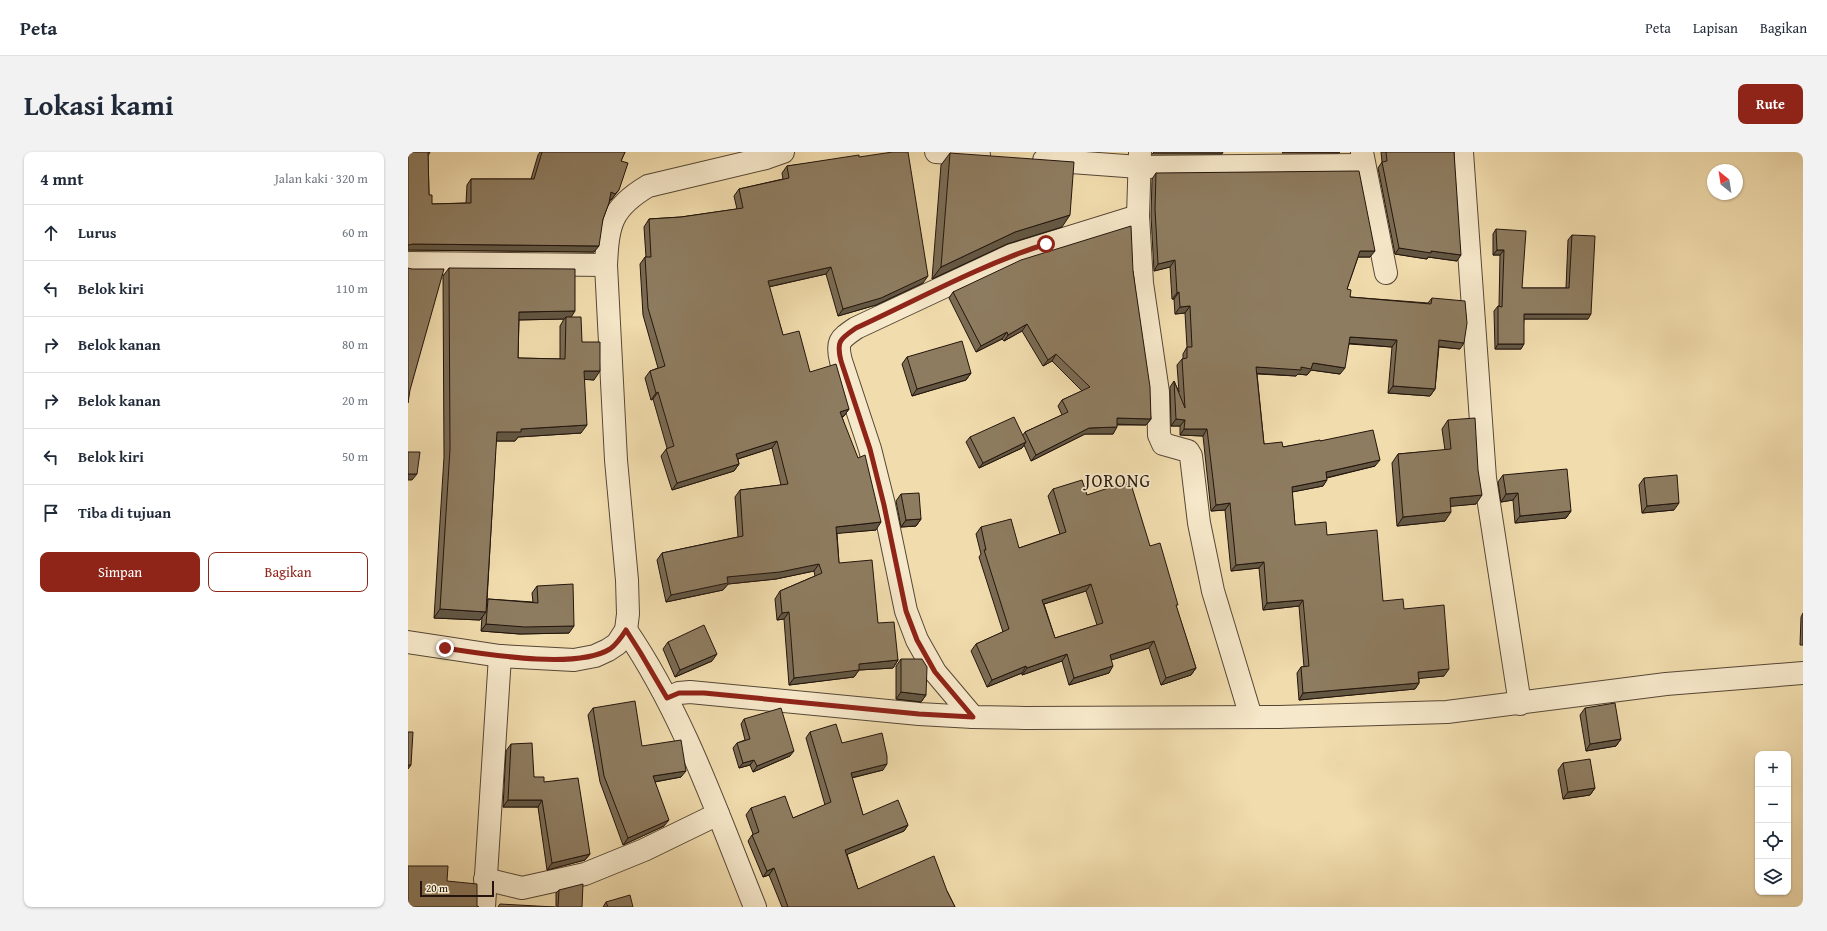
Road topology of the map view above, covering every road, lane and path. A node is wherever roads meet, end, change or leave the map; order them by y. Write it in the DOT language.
graph roads {
  1 [pos="783,152"];
  2 [pos="936,152"];
  3 [pos="1462,152"];
  4 [pos="999,157"];
  5 [pos="1022,158"];
  6 [pos="1363,159"];
  7 [pos="1140,160"];
  8 [pos="1138,216"];
  9 [pos="408,263"];
  10 [pos="606,265"];
  11 [pos="1386,273"];
  12 [pos="626,630"];
  13 [pos="408,642"];
  14 [pos="500,656"];
  15 [pos="1803,673"];
  16 [pos="667,698"];
  17 [pos="1520,704"];
  18 [pos="973,717"];
  19 [pos="1251,717"];
  20 [pos="718,814"];
  21 [pos="485,879"];
  22 [pos="484,907"];
  23 [pos="755,907"];
  1 -- 10 [label="street"];
  2 -- 4 [label="street"];
  3 -- 17 [label="street"];
  5 -- 7 [label="street"];
  6 -- 7 [label="street"];
  6 -- 11 [label="street"];
  7 -- 8 [label="street"];
  8 -- 18 [label="street"];
  8 -- 19 [label="street"];
  9 -- 10 [label="street"];
  10 -- 12 [label="street"];
  12 -- 14 [label="street"];
  12 -- 16 [label="street"];
  13 -- 14 [label="street"];
  14 -- 21 [label="street"];
  15 -- 17 [label="street"];
  16 -- 18 [label="street"];
  16 -- 20 [label="street"];
  17 -- 19 [label="street"];
  18 -- 19 [label="street"];
  20 -- 21 [label="street"];
  20 -- 23 [label="street"];
  21 -- 22 [label="street"];
}
